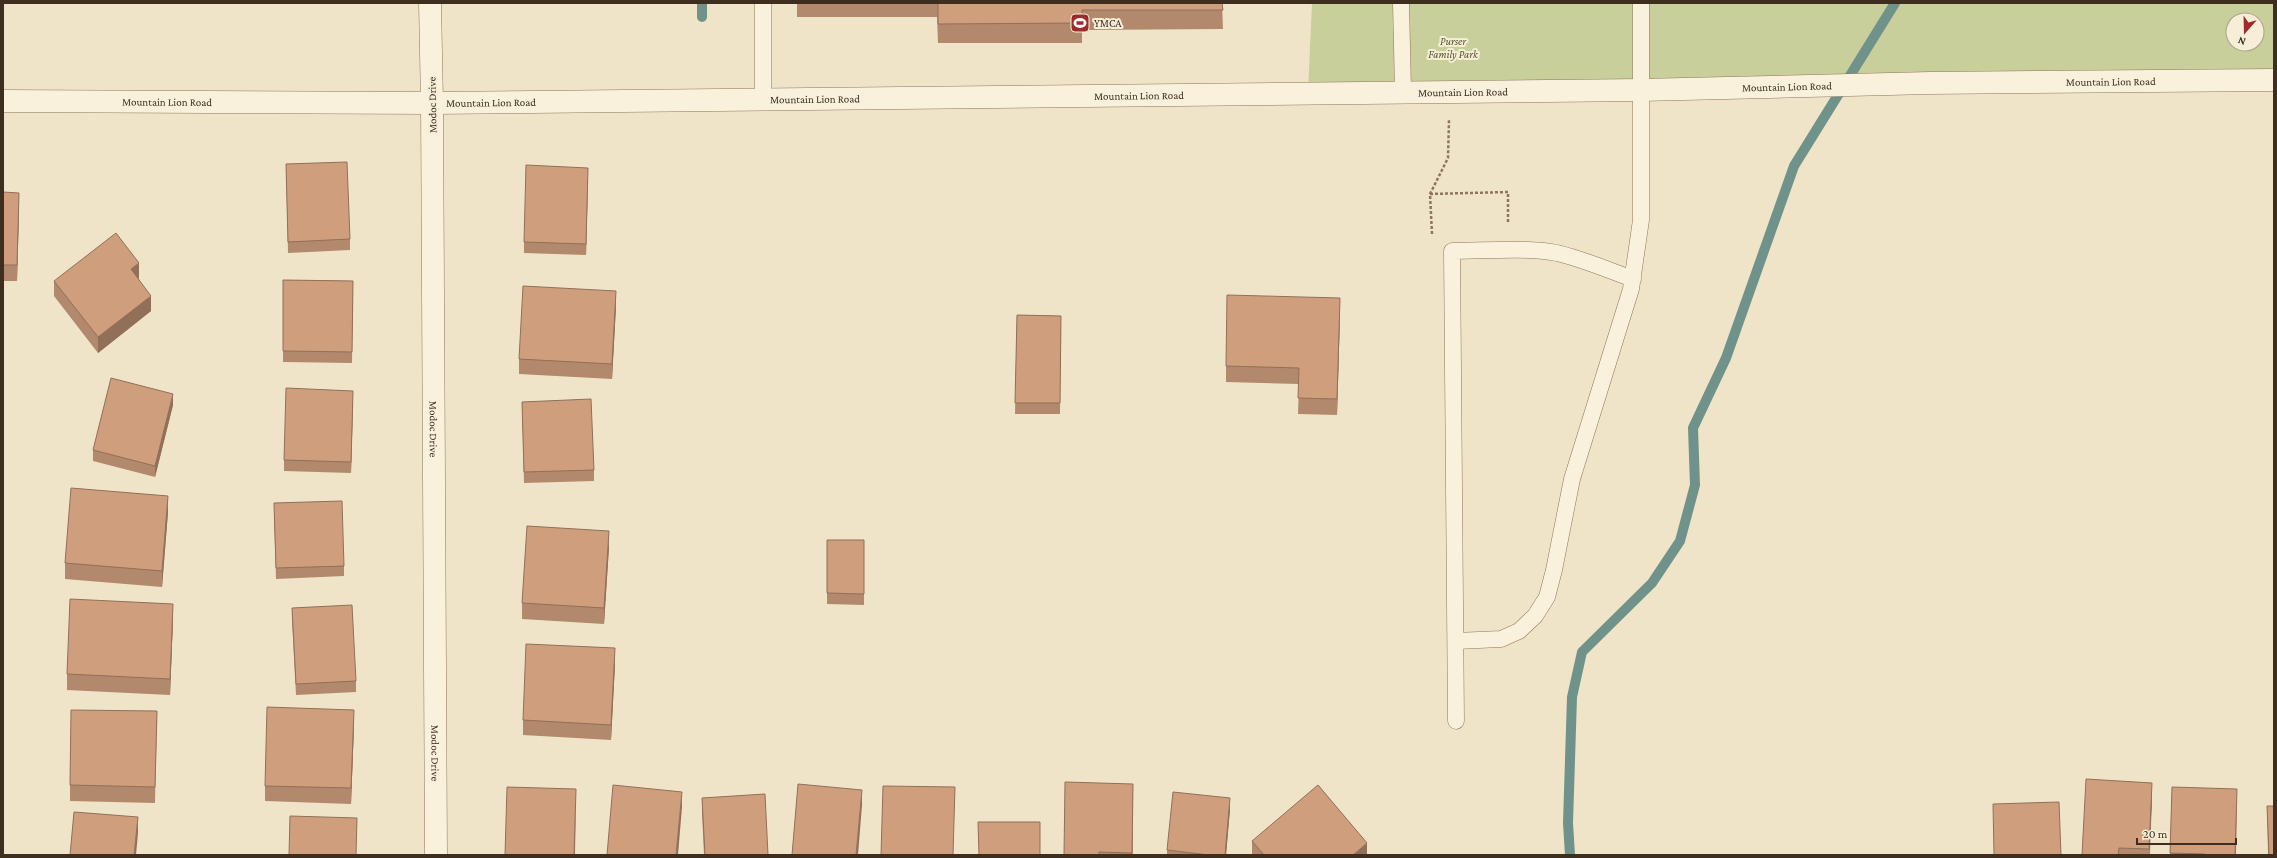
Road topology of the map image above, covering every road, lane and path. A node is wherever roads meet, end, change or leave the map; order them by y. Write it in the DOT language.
graph roads {
  1 [pos="430,3"];
  2 [pos="762,3"];
  3 [pos="1401,3"];
  4 [pos="1641,3"];
  5 [pos="2274,80"];
  6 [pos="1641,90"];
  7 [pos="1403,91"];
  8 [pos="1450,91"];
  9 [pos="763,99"];
  10 [pos="3,101"];
  11 [pos="432,103"];
  12 [pos="1430,194"];
  13 [pos="1452,251"];
  14 [pos="1508,251"];
  15 [pos="1633,279"];
  16 [pos="1456,641"];
  17 [pos="1456,721"];
  18 [pos="436,855"];
  1 -- 11 [label="street, Modoc Drive"];
  2 -- 9 [label="lane"];
  3 -- 7 [label="lane"];
  4 -- 6 [label="lane"];
  5 -- 6 [label="street, Mountain Lion Road"];
  6 -- 8 [label="street, Mountain Lion Road"];
  6 -- 15 [label="lane"];
  7 -- 8 [label="street, Mountain Lion Road"];
  7 -- 9 [label="street, Mountain Lion Road"];
  8 -- 12 [label="path"];
  9 -- 11 [label="street, Mountain Lion Road"];
  10 -- 11 [label="street, Mountain Lion Road"];
  11 -- 18 [label="street, Modoc Drive"];
  12 -- 13 [label="path"];
  12 -- 14 [label="path"];
  13 -- 14 [label="lane"];
  13 -- 16 [label="lane"];
  14 -- 15 [label="lane"];
  15 -- 16 [label="lane"];
  16 -- 17 [label="lane"];
}
